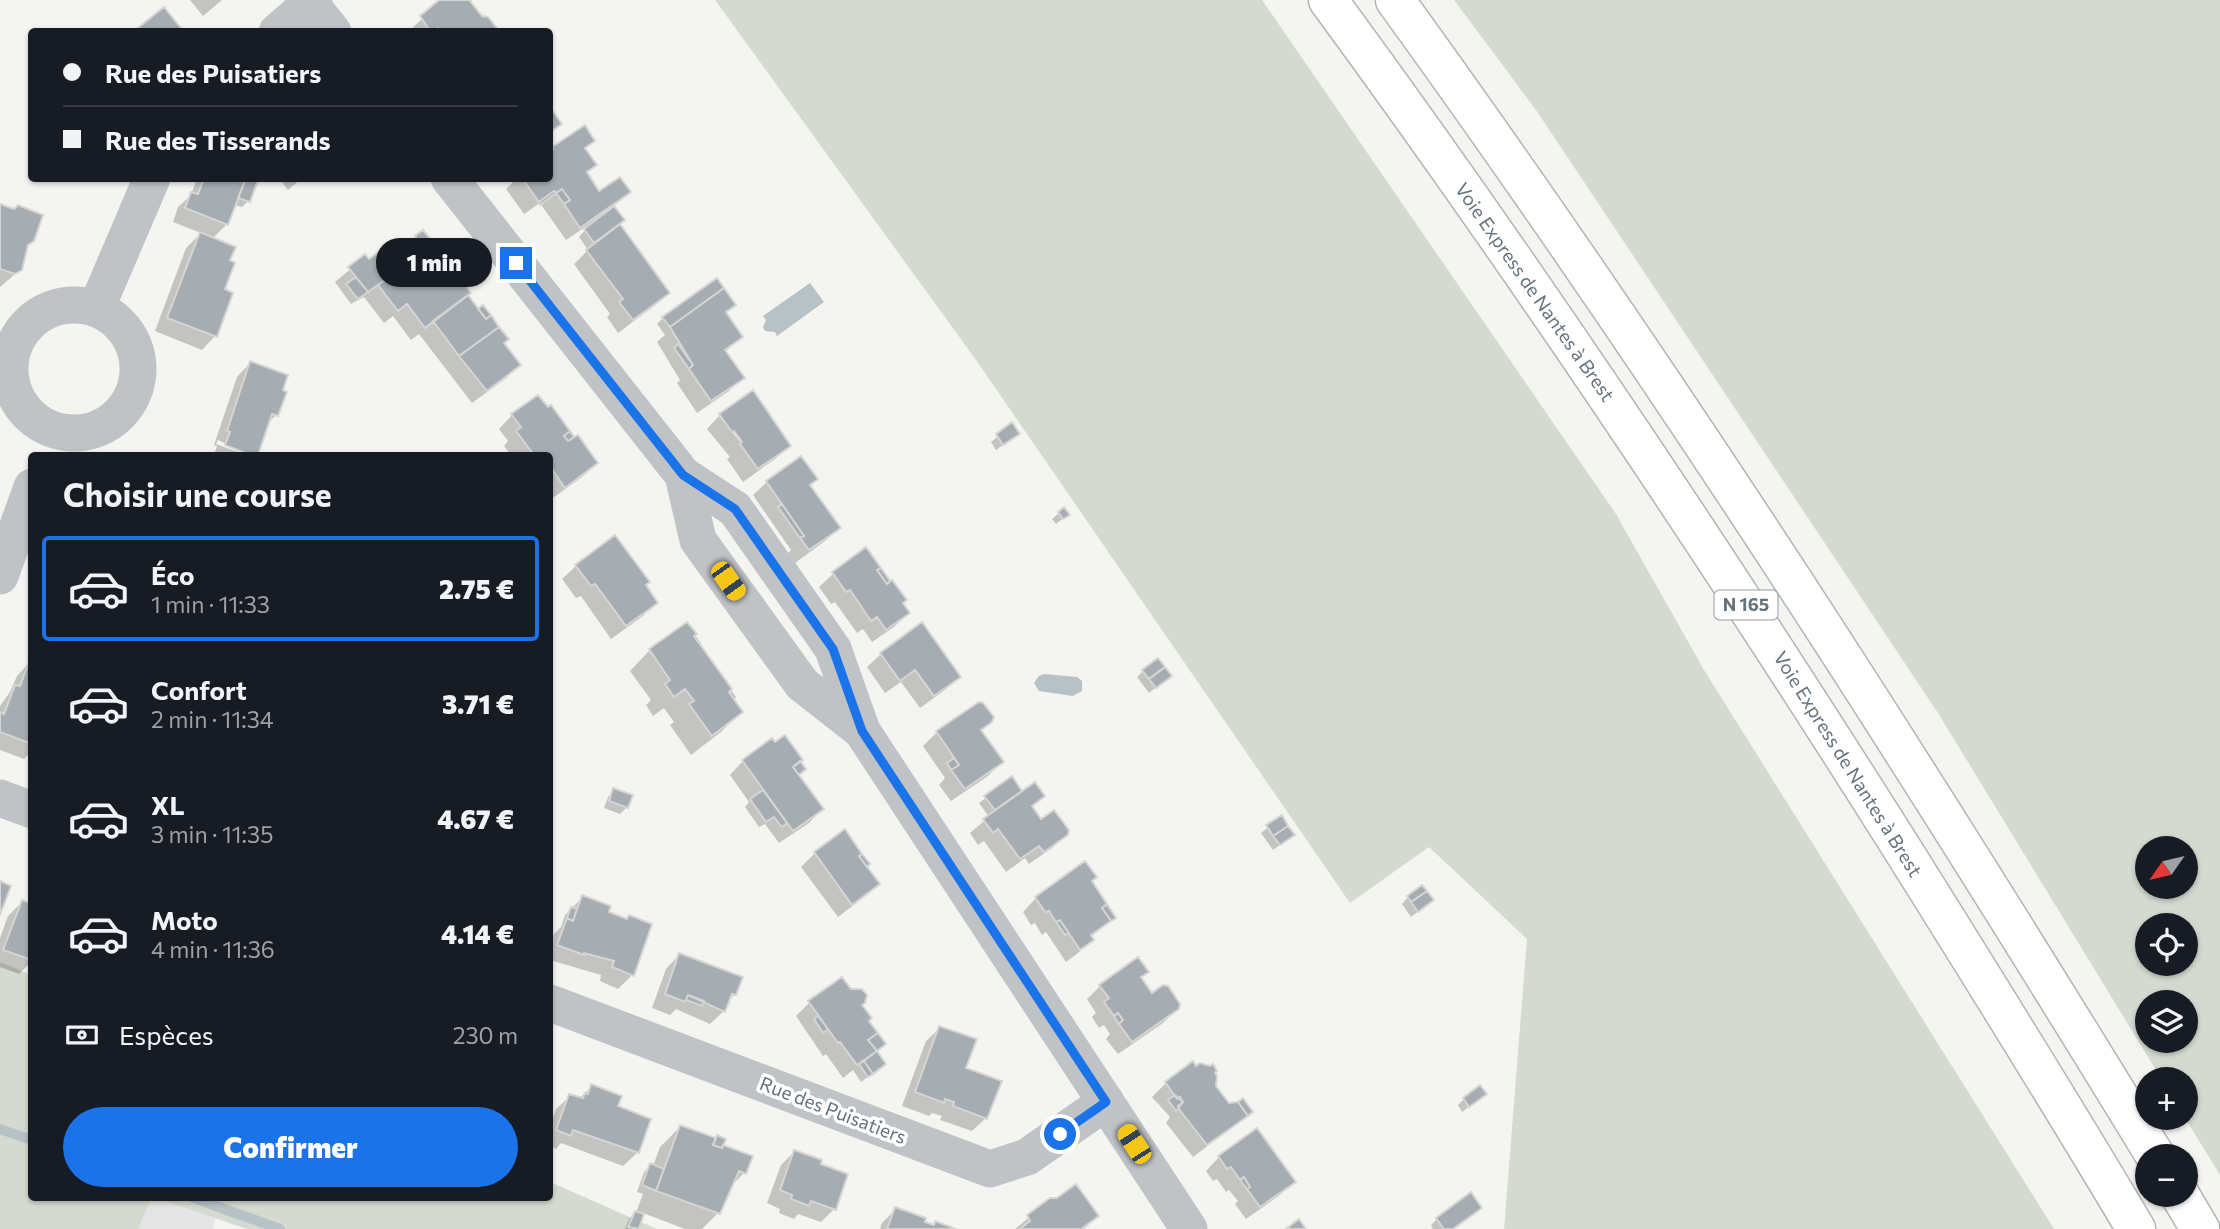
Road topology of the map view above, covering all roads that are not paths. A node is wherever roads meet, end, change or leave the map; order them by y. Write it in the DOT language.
graph roads {
  1 [pos="1328,0"];
  2 [pos="1395,0"];
  3 [pos="312,2"];
  4 [pos="282,28"];
  5 [pos="330,28"];
  6 [pos="150,182"];
  7 [pos="452,182"];
  8 [pos="96,309"];
  9 [pos="6,348"];
  10 [pos="46,442"];
  11 [pos="683,475"];
  12 [pos="28,498"];
  13 [pos="0,576"];
  14 [pos="862,731"];
  15 [pos="0,798"];
  16 [pos="28,808"];
  17 [pos="553,1004"];
  18 [pos="1106,1102"];
  19 [pos="2148,1144"];
  20 [pos="2187,1207"];
  21 [pos="1189,1229"];
  22 [pos="2136,1229"];
  23 [pos="2200,1229"];
  1 -- 22 [label="highway, Voie Express de Nantes à Brest / N 165"];
  2 -- 19 [label="highway, N 165"];
  3 -- 4 [label="street"];
  3 -- 5 [label="street"];
  6 -- 8 [label="street"];
  7 -- 11 [label="street"];
  8 -- 9 [label="street"];
  8 -- 10 [label="street"];
  9 -- 10 [label="street"];
  11 -- 14 [label="street"];
  11 -- 14 [label="street"];
  12 -- 13 [label="street"];
  14 -- 18 [label="street"];
  15 -- 16 [label="street"];
  17 -- 18 [label="street, Rue des Puisatiers"];
  18 -- 21 [label="street"];
  20 -- 23 [label="highway"];
}
